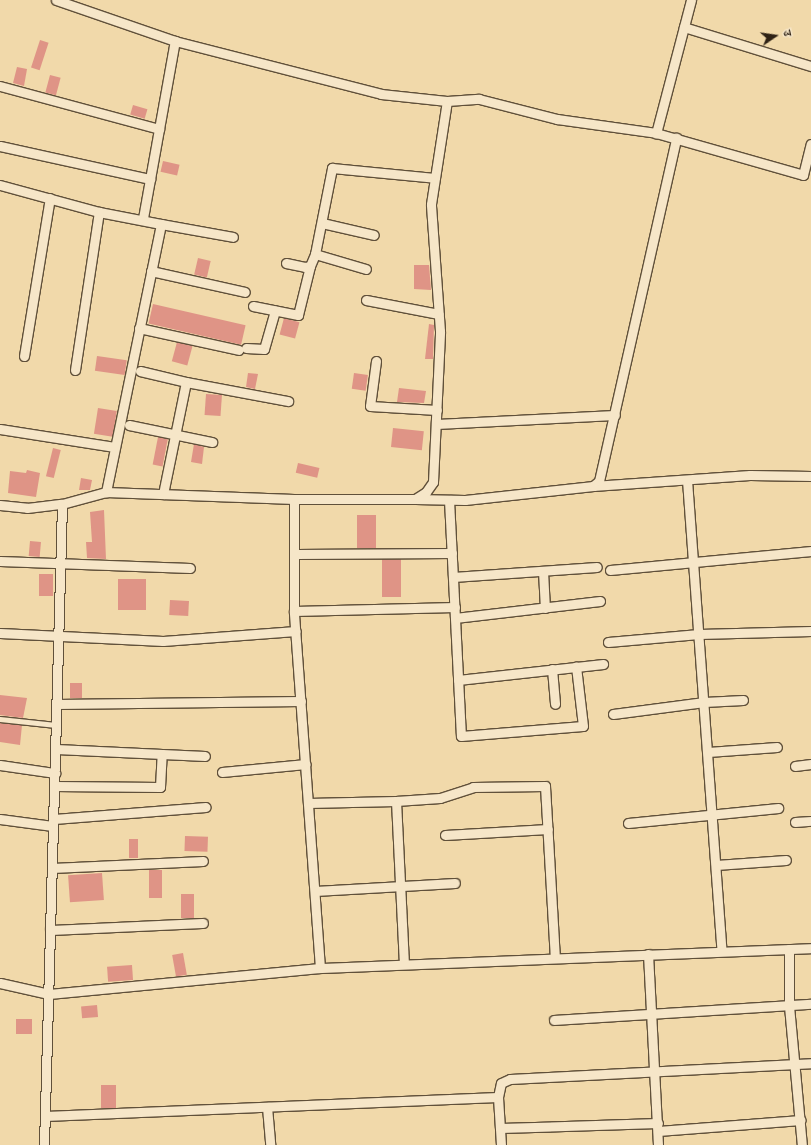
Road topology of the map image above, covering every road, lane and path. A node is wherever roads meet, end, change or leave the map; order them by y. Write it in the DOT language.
graph roads {
  1 [pos="56,0"];
  2 [pos="691,0"];
  3 [pos="69,2"];
  4 [pos="684,27"];
  5 [pos="176,41"];
  6 [pos="811,66"];
  7 [pos="0,86"];
  8 [pos="447,101"];
  9 [pos="160,129"];
  10 [pos="656,133"];
  11 [pos="676,138"];
  12 [pos="811,144"];
  13 [pos="0,146"];
  14 [pos="807,176"];
  15 [pos="435,178"];
  16 [pos="150,179"];
  17 [pos="0,185"];
  18 [pos="50,198"];
  19 [pos="99,212"];
  20 [pos="143,218"];
  21 [pos="322,223"];
  22 [pos="161,224"];
  23 [pos="374,235"];
  24 [pos="233,237"];
  25 [pos="315,254"];
  26 [pos="286,263"];
  27 [pos="310,266"];
  28 [pos="366,269"];
  29 [pos="151,271"];
  30 [pos="245,292"];
  31 [pos="366,300"];
  32 [pos="253,306"];
  33 [pos="274,310"];
  34 [pos="439,314"];
  35 [pos="139,328"];
  36 [pos="24,356"];
  37 [pos="376,361"];
  38 [pos="75,370"];
  39 [pos="140,370"];
  40 [pos="186,382"];
  41 [pos="288,400"];
  42 [pos="437,410"];
  43 [pos="615,415"];
  44 [pos="436,424"];
  45 [pos="129,425"];
  46 [pos="0,429"];
  47 [pos="175,435"];
  48 [pos="212,442"];
  49 [pos="115,447"];
  50 [pos="811,476"];
  51 [pos="687,480"];
  52 [pos="593,486"];
  53 [pos="106,492"];
  54 [pos="163,494"];
  55 [pos="294,498"];
  56 [pos="416,499"];
  57 [pos="449,500"];
  58 [pos="62,504"];
  59 [pos="0,505"];
  60 [pos="811,551"];
  61 [pos="452,553"];
  62 [pos="296,554"];
  63 [pos="0,561"];
  64 [pos="693,563"];
  65 [pos="61,564"];
  66 [pos="597,567"];
  67 [pos="190,568"];
  68 [pos="610,570"];
  69 [pos="543,571"];
  70 [pos="453,577"];
  71 [pos="600,602"];
  72 [pos="454,607"];
  73 [pos="545,608"];
  74 [pos="294,611"];
  75 [pos="455,618"];
  76 [pos="296,631"];
  77 [pos="811,631"];
  78 [pos="0,633"];
  79 [pos="699,634"];
  80 [pos="59,638"];
  81 [pos="608,642"];
  82 [pos="602,664"];
  83 [pos="576,666"];
  84 [pos="552,669"];
  85 [pos="458,680"];
  86 [pos="743,700"];
  87 [pos="301,701"];
  88 [pos="704,702"];
  89 [pos="57,704"];
  90 [pos="554,704"];
  91 [pos="613,714"];
  92 [pos="0,719"];
  93 [pos="56,725"];
  94 [pos="777,747"];
  95 [pos="56,749"];
  96 [pos="708,752"];
  97 [pos="162,754"];
  98 [pos="205,756"];
  99 [pos="306,764"];
  100 [pos="811,764"];
  101 [pos="0,765"];
  102 [pos="795,766"];
  103 [pos="222,772"];
  104 [pos="55,773"];
  105 [pos="54,786"];
  106 [pos="396,801"];
  107 [pos="308,803"];
  108 [pos="206,807"];
  109 [pos="778,808"];
  110 [pos="712,815"];
  111 [pos="0,819"];
  112 [pos="811,821"];
  113 [pos="795,822"];
  114 [pos="53,823"];
  115 [pos="628,823"];
  116 [pos="548,829"];
  117 [pos="445,835"];
  118 [pos="786,860"];
  119 [pos="203,861"];
  120 [pos="716,864"];
  121 [pos="52,868"];
  122 [pos="455,883"];
  123 [pos="399,886"];
  124 [pos="315,891"];
  125 [pos="203,923"];
  126 [pos="50,930"];
  127 [pos="811,948"];
  128 [pos="789,949"];
  129 [pos="722,951"];
  130 [pos="648,954"];
  131 [pos="555,957"];
  132 [pos="404,964"];
  133 [pos="320,968"];
  134 [pos="0,983"];
  135 [pos="49,994"];
  136 [pos="811,1004"];
  137 [pos="790,1006"];
  138 [pos="652,1014"];
  139 [pos="554,1020"];
  140 [pos="796,1064"];
  141 [pos="811,1064"];
  142 [pos="655,1072"];
  143 [pos="498,1098"];
  144 [pos="267,1107"];
  145 [pos="45,1116"];
  146 [pos="801,1120"];
  147 [pos="658,1127"];
  148 [pos="500,1128"];
  149 [pos="44,1145"];
  150 [pos="270,1145"];
  151 [pos="502,1145"];
  152 [pos="658,1145"];
  153 [pos="802,1145"];
  1 -- 3 [label="street"];
  2 -- 4 [label="street"];
  3 -- 5 [label="street"];
  4 -- 6 [label="street"];
  4 -- 10 [label="street"];
  5 -- 8 [label="street"];
  5 -- 9 [label="street"];
  7 -- 9 [label="street"];
  8 -- 10 [label="street"];
  8 -- 15 [label="street"];
  9 -- 16 [label="street"];
  10 -- 11 [label="street"];
  11 -- 14 [label="street"];
  11 -- 43 [label="street"];
  12 -- 14 [label="street"];
  13 -- 16 [label="street"];
  15 -- 21 [label="street"];
  15 -- 34 [label="street"];
  16 -- 20 [label="street"];
  17 -- 18 [label="street"];
  18 -- 19 [label="street"];
  18 -- 36 [label="street"];
  19 -- 20 [label="street"];
  19 -- 38 [label="street"];
  20 -- 22 [label="street"];
  21 -- 23 [label="street"];
  21 -- 25 [label="street"];
  22 -- 24 [label="street"];
  22 -- 29 [label="street"];
  25 -- 27 [label="street"];
  25 -- 28 [label="street"];
  26 -- 27 [label="street"];
  27 -- 33 [label="street"];
  29 -- 30 [label="street"];
  29 -- 35 [label="street"];
  31 -- 34 [label="street"];
  32 -- 33 [label="street"];
  33 -- 35 [label="street"];
  34 -- 42 [label="street"];
  35 -- 49 [label="street"];
  37 -- 42 [label="street"];
  39 -- 40 [label="street"];
  40 -- 41 [label="street"];
  40 -- 47 [label="street"];
  42 -- 44 [label="street"];
  43 -- 44 [label="street"];
  43 -- 52 [label="street"];
  44 -- 56 [label="street"];
  45 -- 47 [label="street"];
  46 -- 49 [label="street"];
  47 -- 48 [label="street"];
  47 -- 54 [label="street"];
  49 -- 53 [label="street"];
  50 -- 51 [label="street"];
  51 -- 52 [label="street"];
  51 -- 64 [label="street"];
  52 -- 57 [label="street"];
  53 -- 54 [label="street"];
  53 -- 58 [label="street"];
  54 -- 55 [label="street"];
  55 -- 56 [label="street"];
  55 -- 62 [label="street"];
  56 -- 57 [label="street"];
  57 -- 61 [label="street"];
  58 -- 59 [label="street"];
  58 -- 65 [label="street"];
  60 -- 64 [label="street"];
  61 -- 62 [label="street"];
  61 -- 70 [label="street"];
  62 -- 74 [label="street"];
  63 -- 65 [label="street"];
  64 -- 68 [label="street"];
  64 -- 79 [label="street"];
  65 -- 67 [label="street"];
  65 -- 80 [label="street"];
  66 -- 69 [label="street"];
  69 -- 70 [label="street"];
  69 -- 73 [label="street"];
  70 -- 72 [label="street"];
  71 -- 73 [label="street"];
  72 -- 74 [label="street"];
  72 -- 75 [label="street"];
  73 -- 75 [label="street"];
  74 -- 76 [label="street"];
  75 -- 85 [label="street"];
  76 -- 80 [label="street"];
  76 -- 87 [label="street"];
  77 -- 79 [label="street"];
  78 -- 80 [label="street"];
  79 -- 81 [label="street"];
  79 -- 88 [label="street"];
  80 -- 89 [label="street"];
  82 -- 83 [label="street"];
  83 -- 84 [label="street"];
  83 -- 85 [label="street"];
  84 -- 85 [label="street"];
  84 -- 90 [label="street"];
  86 -- 88 [label="street"];
  87 -- 89 [label="street"];
  87 -- 99 [label="street"];
  88 -- 91 [label="street"];
  88 -- 96 [label="street"];
  89 -- 93 [label="street"];
  92 -- 93 [label="lane"];
  93 -- 95 [label="street"];
  94 -- 96 [label="street"];
  95 -- 97 [label="street"];
  95 -- 104 [label="street"];
  96 -- 110 [label="street"];
  97 -- 98 [label="street"];
  97 -- 105 [label="street"];
  99 -- 103 [label="street"];
  99 -- 107 [label="street"];
  100 -- 102 [label="street"];
  101 -- 104 [label="street"];
  104 -- 105 [label="street"];
  105 -- 114 [label="street"];
  106 -- 107 [label="street"];
  106 -- 116 [label="street"];
  106 -- 123 [label="street"];
  107 -- 124 [label="street"];
  108 -- 114 [label="street"];
  109 -- 110 [label="street"];
  110 -- 115 [label="street"];
  110 -- 120 [label="street"];
  111 -- 114 [label="street"];
  112 -- 113 [label="street"];
  114 -- 121 [label="street"];
  116 -- 117 [label="street"];
  116 -- 131 [label="street"];
  118 -- 120 [label="street"];
  119 -- 121 [label="street"];
  120 -- 129 [label="street"];
  121 -- 126 [label="street"];
  122 -- 123 [label="street"];
  123 -- 124 [label="street"];
  123 -- 132 [label="street"];
  124 -- 133 [label="street"];
  125 -- 126 [label="street"];
  126 -- 135 [label="street"];
  127 -- 128 [label="street"];
  128 -- 129 [label="street"];
  128 -- 137 [label="street"];
  129 -- 130 [label="street"];
  130 -- 131 [label="street"];
  130 -- 138 [label="street"];
  131 -- 132 [label="street"];
  132 -- 133 [label="street"];
  133 -- 135 [label="street"];
  134 -- 135 [label="street"];
  135 -- 145 [label="street"];
  136 -- 137 [label="street"];
  137 -- 138 [label="street"];
  137 -- 140 [label="street"];
  138 -- 139 [label="street"];
  138 -- 142 [label="street"];
  140 -- 141 [label="street"];
  140 -- 142 [label="street"];
  140 -- 146 [label="street"];
  142 -- 143 [label="street"];
  142 -- 147 [label="street"];
  143 -- 144 [label="street"];
  143 -- 148 [label="street"];
  144 -- 145 [label="street"];
  144 -- 150 [label="street"];
  145 -- 149 [label="street"];
  146 -- 147 [label="street"];
  146 -- 153 [label="street"];
  147 -- 148 [label="street"];
  147 -- 152 [label="street"];
  148 -- 151 [label="street"];
}
